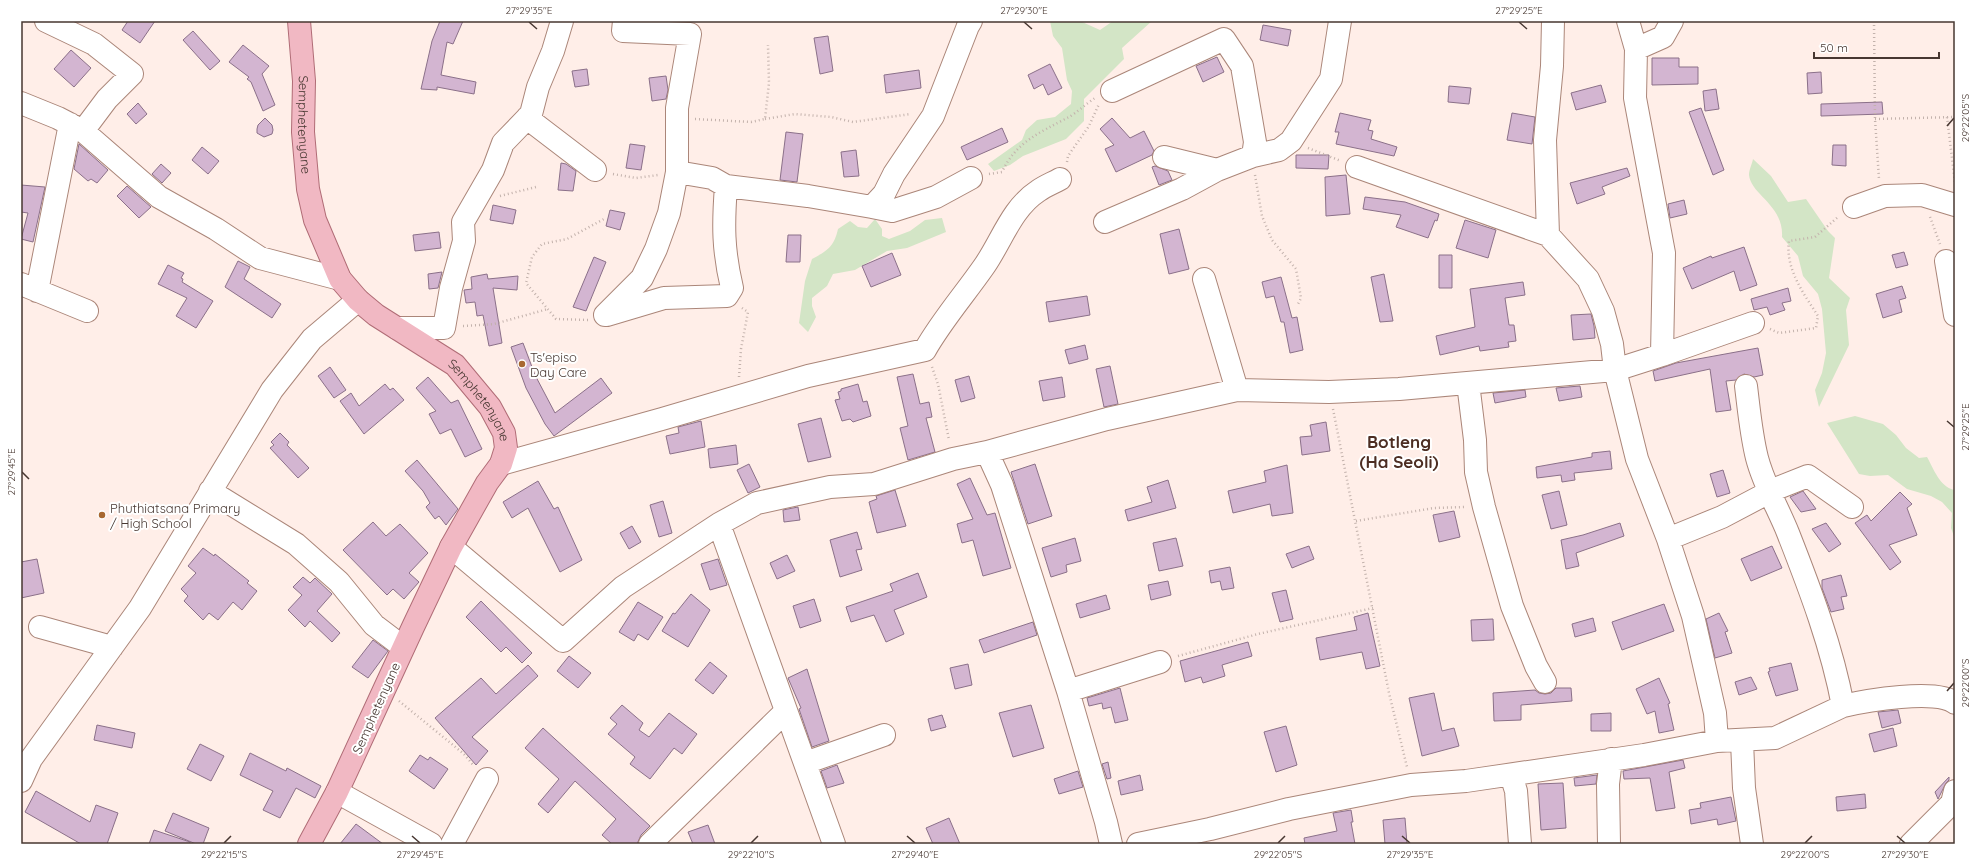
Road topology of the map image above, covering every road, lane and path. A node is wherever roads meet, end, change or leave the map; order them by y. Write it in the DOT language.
graph roads {
  1 [pos="46,21"];
  2 [pos="299,21"];
  3 [pos="562,21"];
  4 [pos="624,21"];
  5 [pos="971,21"];
  6 [pos="1340,21"];
  7 [pos="1552,21"];
  8 [pos="1628,21"];
  9 [pos="1672,21"];
  10 [pos="1874,21"];
  11 [pos="768,45"];
  12 [pos="1636,49"];
  13 [pos="1112,90"];
  14 [pos="21,103"];
  15 [pos="933,116"];
  16 [pos="1947,117"];
  17 [pos="1955,117"];
  18 [pos="527,118"];
  19 [pos="677,118"];
  20 [pos="765,119"];
  21 [pos="1875,119"];
  22 [pos="77,128"];
  23 [pos="1291,141"];
  24 [pos="1253,156"];
  25 [pos="1164,157"];
  26 [pos="1357,167"];
  27 [pos="595,170"];
  28 [pos="1217,170"];
  29 [pos="677,172"];
  30 [pos="971,178"];
  31 [pos="1060,179"];
  32 [pos="1955,183"];
  33 [pos="726,186"];
  34 [pos="536,187"];
  35 [pos="1922,195"];
  36 [pos="1885,196"];
  37 [pos="473,205"];
  38 [pos="1955,205"];
  39 [pos="1854,207"];
  40 [pos="872,208"];
  41 [pos="604,219"];
  42 [pos="1105,222"];
  43 [pos="1548,235"];
  44 [pos="1946,261"];
  45 [pos="1204,278"];
  46 [pos="340,279"];
  47 [pos="29,287"];
  48 [pos="727,296"];
  49 [pos="358,300"];
  50 [pos="1298,306"];
  51 [pos="548,309"];
  52 [pos="87,311"];
  53 [pos="605,315"];
  54 [pos="1955,315"];
  55 [pos="1753,323"];
  56 [pos="397,328"];
  57 [pos="444,328"];
  58 [pos="925,350"];
  59 [pos="1662,355"];
  60 [pos="1615,370"];
  61 [pos="1468,383"];
  62 [pos="1746,386"];
  63 [pos="1237,390"];
  64 [pos="1329,392"];
  65 [pos="739,396"];
  66 [pos="987,452"];
  67 [pos="953,459"];
  68 [pos="501,464"];
  69 [pos="210,491"];
  70 [pos="1768,492"];
  71 [pos="1484,507"];
  72 [pos="1852,507"];
  73 [pos="1356,520"];
  74 [pos="720,524"];
  75 [pos="1668,539"];
  76 [pos="451,547"];
  77 [pos="1374,608"];
  78 [pos="40,627"];
  79 [pos="112,647"];
  80 [pos="403,647"];
  81 [pos="1160,662"];
  82 [pos="1545,682"];
  83 [pos="385,689"];
  84 [pos="1068,691"];
  85 [pos="1955,703"];
  86 [pos="1842,706"];
  87 [pos="786,711"];
  88 [pos="884,735"];
  89 [pos="1742,740"];
  90 [pos="1717,741"];
  91 [pos="1611,759"];
  92 [pos="805,763"];
  93 [pos="1512,774"];
  94 [pos="487,779"];
  95 [pos="21,781"];
  96 [pos="1411,785"];
  97 [pos="337,792"];
  98 [pos="1955,792"];
  99 [pos="1163,841"];
  100 [pos="309,844"];
  101 [pos="431,844"];
  102 [pos="452,844"];
  103 [pos="650,844"];
  104 [pos="834,844"];
  105 [pos="1111,844"];
  106 [pos="1138,844"];
  107 [pos="1520,844"];
  108 [pos="1609,844"];
  109 [pos="1752,844"];
  110 [pos="1911,844"];
  1 -- 22 [label="street"];
  2 -- 46 [label="main road, Semphetenyane"];
  3 -- 18 [label="street"];
  4 -- 19 [label="street"];
  5 -- 15 [label="street"];
  6 -- 23 [label="street"];
  7 -- 43 [label="street"];
  8 -- 12 [label="street"];
  9 -- 12 [label="street"];
  10 -- 21 [label="path"];
  11 -- 20 [label="path"];
  12 -- 59 [label="street"];
  13 -- 24 [label="street"];
  13 -- 30 [label="path"];
  13 -- 31 [label="path"];
  14 -- 22 [label="street"];
  15 -- 20 [label="path"];
  15 -- 40 [label="street"];
  16 -- 17 [label="path"];
  16 -- 21 [label="path"];
  16 -- 32 [label="path"];
  18 -- 27 [label="street"];
  18 -- 37 [label="street"];
  19 -- 20 [label="path"];
  19 -- 29 [label="street"];
  21 -- 36 [label="path"];
  22 -- 46 [label="street"];
  22 -- 47 [label="street"];
  23 -- 24 [label="street"];
  23 -- 26 [label="path"];
  24 -- 28 [label="street"];
  24 -- 50 [label="path"];
  25 -- 28 [label="street"];
  26 -- 43 [label="street"];
  27 -- 29 [label="path"];
  28 -- 42 [label="street"];
  29 -- 33 [label="street"];
  29 -- 53 [label="street"];
  30 -- 40 [label="street"];
  31 -- 58 [label="street"];
  33 -- 40 [label="street"];
  33 -- 48 [label="street"];
  34 -- 37 [label="path"];
  35 -- 36 [label="street"];
  35 -- 38 [label="street"];
  35 -- 44 [label="path"];
  36 -- 39 [label="street"];
  37 -- 57 [label="street"];
  39 -- 55 [label="path"];
  41 -- 51 [label="path"];
  43 -- 60 [label="street"];
  44 -- 54 [label="street"];
  45 -- 63 [label="street"];
  46 -- 49 [label="main road, Semphetenyane"];
  47 -- 52 [label="street"];
  48 -- 53 [label="street"];
  48 -- 65 [label="path"];
  49 -- 56 [label="main road, Semphetenyane"];
  49 -- 69 [label="street"];
  51 -- 53 [label="path"];
  51 -- 57 [label="path"];
  55 -- 59 [label="street"];
  56 -- 57 [label="street"];
  56 -- 68 [label="main road, Semphetenyane"];
  58 -- 65 [label="street"];
  58 -- 67 [label="path"];
  59 -- 60 [label="street"];
  60 -- 61 [label="street"];
  60 -- 75 [label="street"];
  61 -- 64 [label="street"];
  61 -- 71 [label="street"];
  62 -- 70 [label="street"];
  63 -- 64 [label="street"];
  63 -- 66 [label="street"];
  64 -- 73 [label="path"];
  65 -- 68 [label="street"];
  66 -- 67 [label="street"];
  66 -- 84 [label="street"];
  67 -- 74 [label="street"];
  68 -- 76 [label="main road, Semphetenyane"];
  69 -- 79 [label="street"];
  69 -- 80 [label="street"];
  70 -- 72 [label="street"];
  70 -- 75 [label="street"];
  70 -- 86 [label="street"];
  71 -- 73 [label="path"];
  71 -- 82 [label="street"];
  73 -- 77 [label="path"];
  74 -- 76 [label="street"];
  74 -- 87 [label="street"];
  75 -- 90 [label="street"];
  76 -- 80 [label="main road, Semphetenyane"];
  77 -- 81 [label="path"];
  77 -- 96 [label="path"];
  78 -- 79 [label="street"];
  79 -- 95 [label="street"];
  80 -- 83 [label="main road, Semphetenyane"];
  81 -- 84 [label="street"];
  83 -- 94 [label="path"];
  83 -- 97 [label="main road, Semphetenyane"];
  84 -- 105 [label="street"];
  85 -- 86 [label="street"];
  86 -- 89 [label="street"];
  87 -- 92 [label="street"];
  87 -- 103 [label="street"];
  88 -- 92 [label="street"];
  89 -- 90 [label="street"];
  89 -- 109 [label="street"];
  90 -- 91 [label="street"];
  91 -- 93 [label="street"];
  91 -- 108 [label="street"];
  92 -- 104 [label="street"];
  93 -- 96 [label="street"];
  93 -- 107 [label="street"];
  94 -- 102 [label="street"];
  96 -- 99 [label="street"];
  97 -- 100 [label="main road, Semphetenyane"];
  97 -- 101 [label="street"];
  98 -- 110 [label="street"];
  99 -- 106 [label="street"];
}
